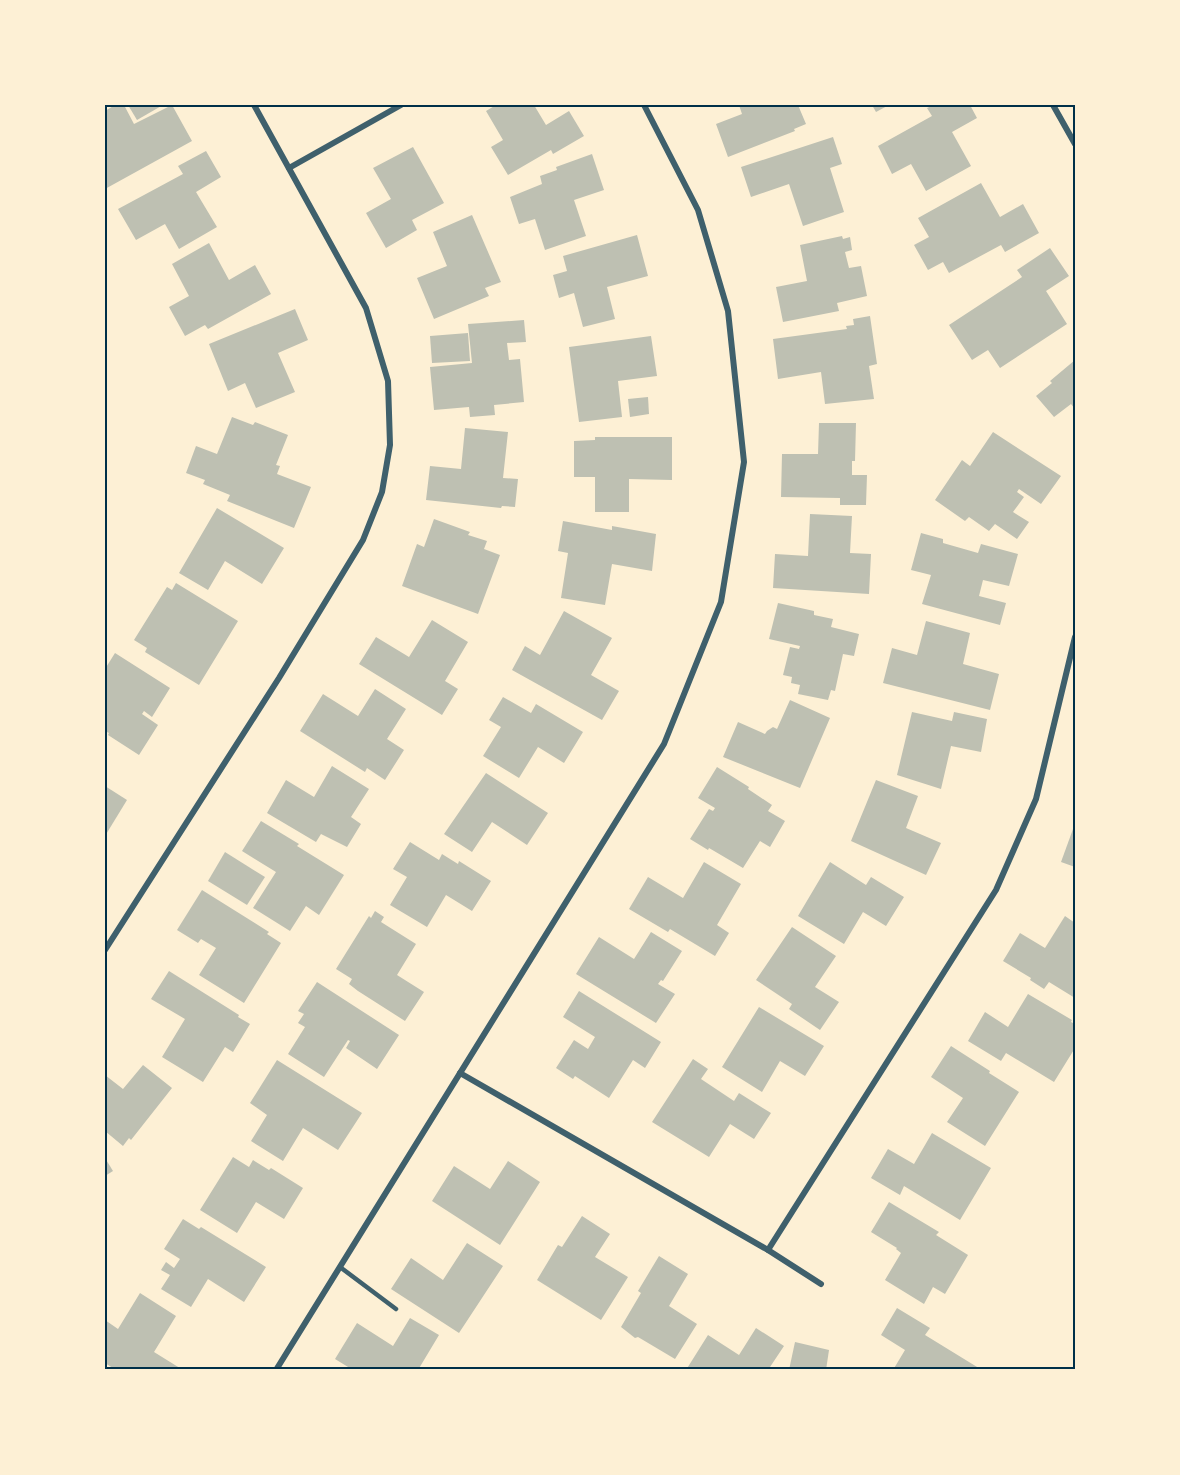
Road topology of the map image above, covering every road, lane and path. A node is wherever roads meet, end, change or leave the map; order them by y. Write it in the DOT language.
graph roads {
  1 [pos="254,105"];
  2 [pos="401,105"];
  3 [pos="644,105"];
  4 [pos="1053,105"];
  5 [pos="1075,144"];
  6 [pos="289,168"];
  7 [pos="1075,637"];
  8 [pos="105,950"];
  9 [pos="460,1073"];
  10 [pos="768,1250"];
  11 [pos="340,1267"];
  12 [pos="821,1284"];
  13 [pos="396,1309"];
  14 [pos="276,1370"];
  1 -- 6 [label="street"];
  2 -- 6 [label="street"];
  3 -- 9 [label="street"];
  4 -- 5 [label="street"];
  6 -- 8 [label="street"];
  7 -- 10 [label="street"];
  9 -- 10 [label="street"];
  9 -- 11 [label="street"];
  10 -- 12 [label="street"];
  11 -- 13 [label="lane"];
  11 -- 14 [label="street"];
}
